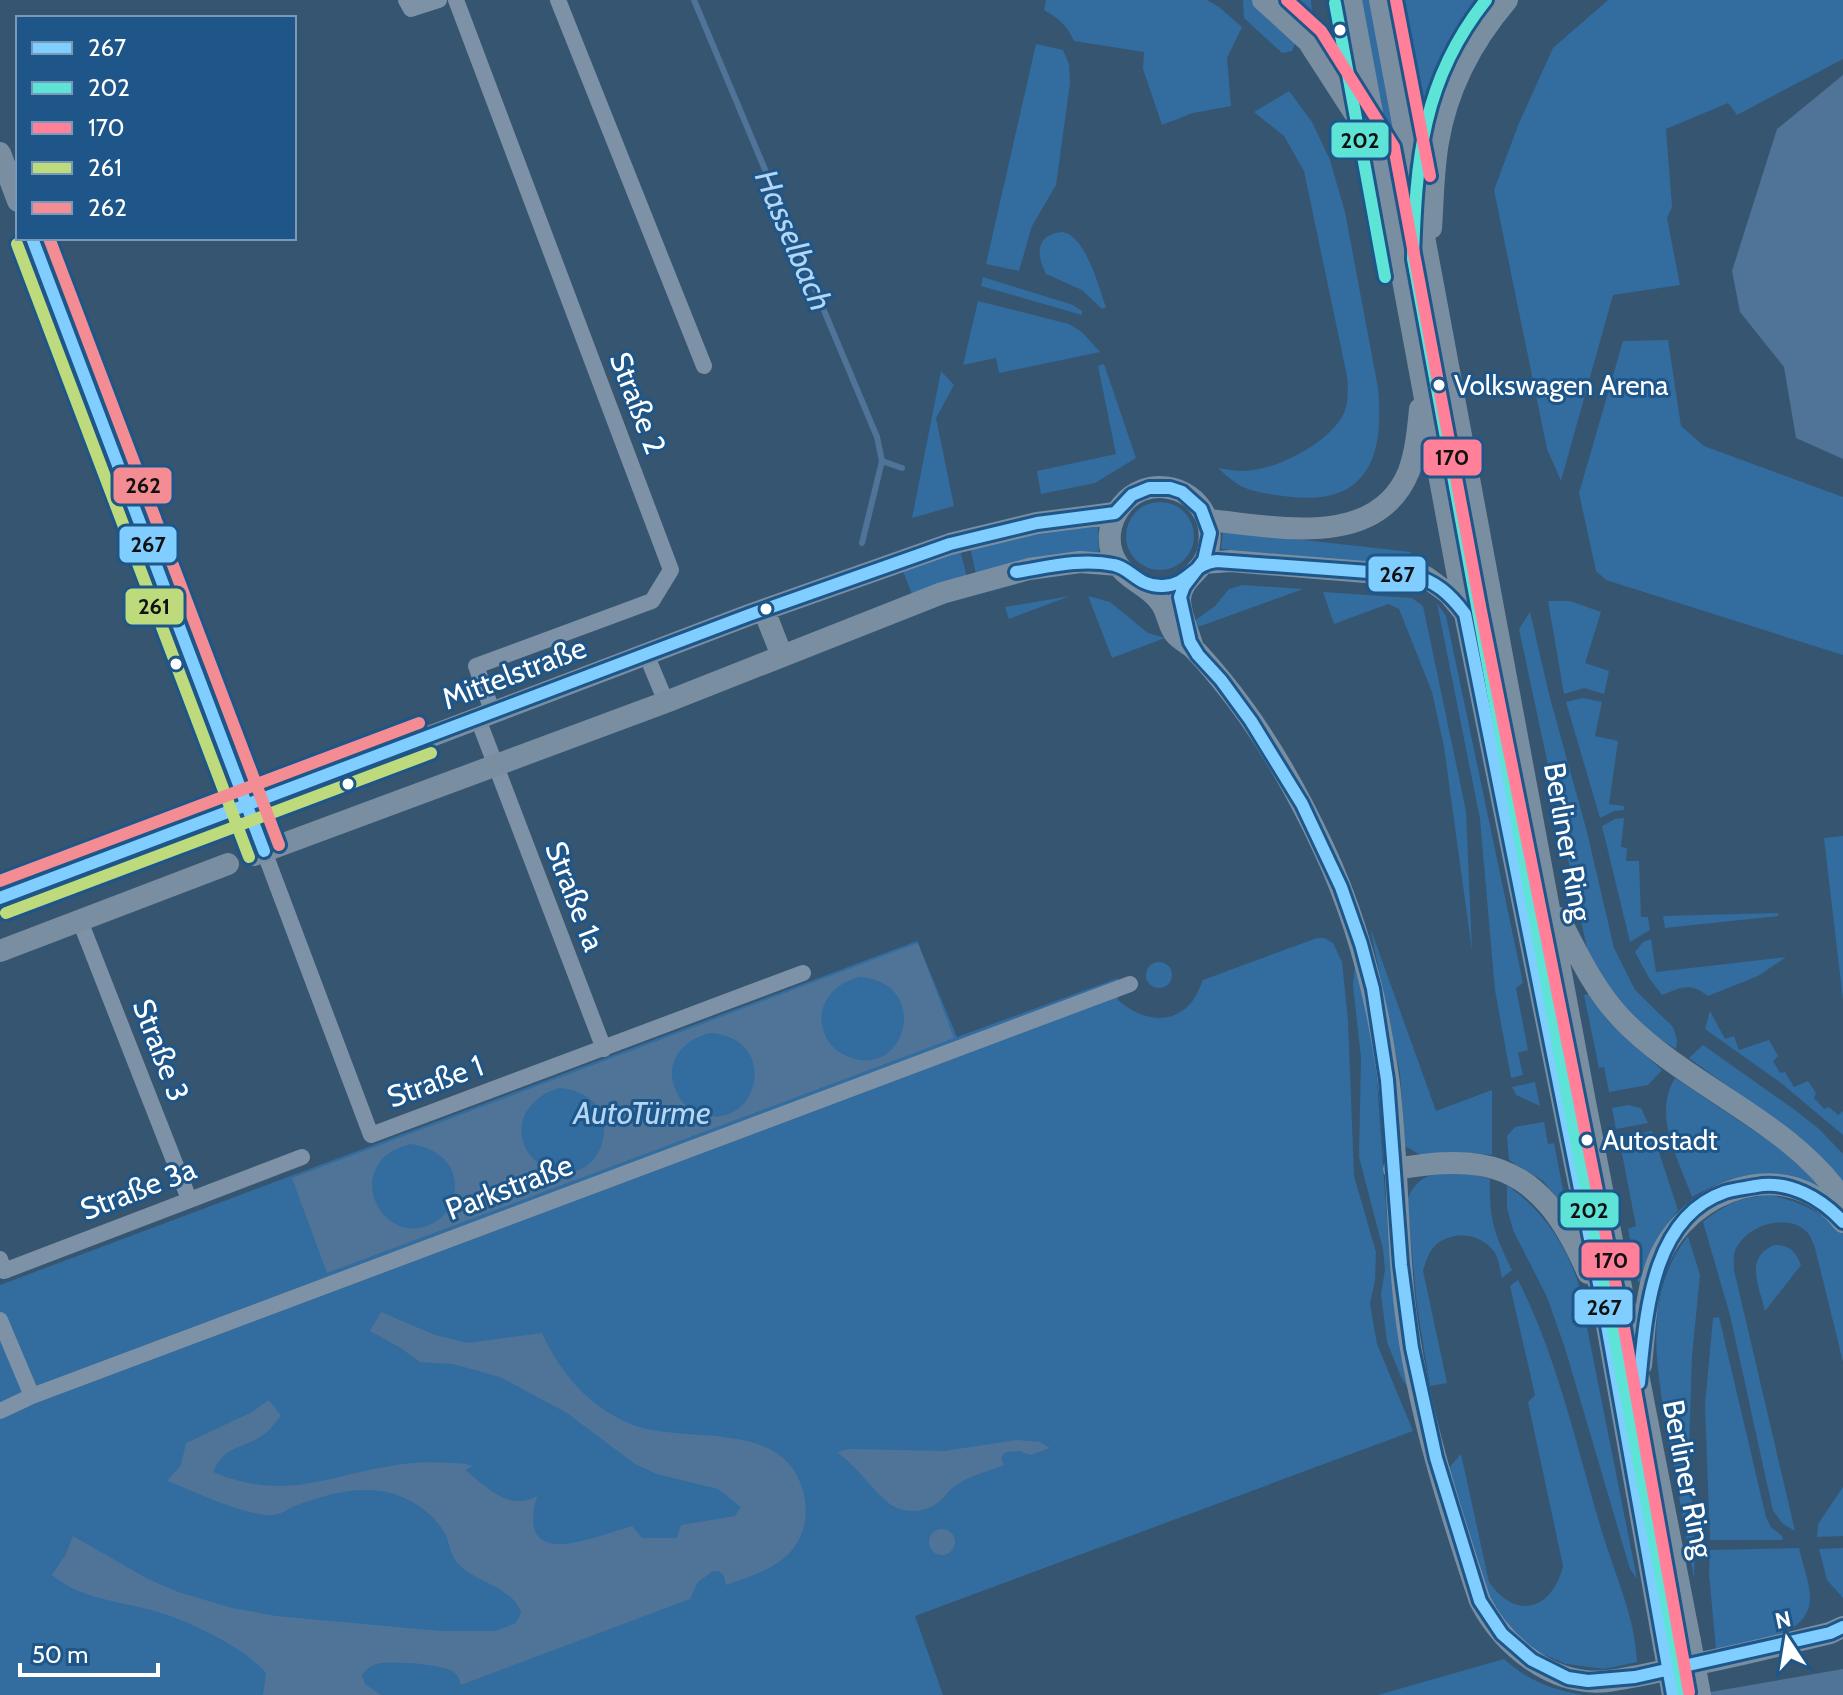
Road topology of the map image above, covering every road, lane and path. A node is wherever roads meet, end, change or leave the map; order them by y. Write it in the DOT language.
graph roads {
  1 [pos="406,0"];
  2 [pos="439,0"];
  3 [pos="456,0"];
  4 [pos="558,0"];
  5 [pos="1263,0"];
  6 [pos="1351,0"];
  7 [pos="1380,0"];
  8 [pos="1507,0"];
  9 [pos="1378,150"];
  10 [pos="0,153"];
  11 [pos="16,196"];
  12 [pos="1429,257"];
  13 [pos="704,366"];
  14 [pos="1422,384"];
  15 [pos="1115,513"];
  16 [pos="1208,520"];
  17 [pos="1203,563"];
  18 [pos="1118,565"];
  19 [pos="1187,579"];
  20 [pos="1143,585"];
  21 [pos="764,610"];
  22 [pos="1465,614"];
  23 [pos="1193,648"];
  24 [pos="646,654"];
  25 [pos="782,656"];
  26 [pos="666,702"];
  27 [pos="486,716"];
  28 [pos="224,745"];
  29 [pos="494,764"];
  30 [pos="242,808"];
  31 [pos="211,819"];
  32 [pos="259,853"];
  33 [pos="228,864"];
  34 [pos="1547,896"];
  35 [pos="0,898"];
  36 [pos="80,921"];
  37 [pos="0,951"];
  38 [pos="803,973"];
  39 [pos="1130,984"];
  40 [pos="604,1049"];
  41 [pos="302,1157"];
  42 [pos="1394,1169"];
  43 [pos="189,1199"];
  44 [pos="1843,1199"];
  45 [pos="1843,1222"];
  46 [pos="0,1259"];
  47 [pos="1605,1314"];
  48 [pos="0,1320"];
  49 [pos="1639,1386"];
  50 [pos="32,1396"];
  51 [pos="0,1411"];
  52 [pos="1843,1627"];
  53 [pos="1673,1695"];
  54 [pos="1700,1695"];
  1 -- 2 [label="street"];
  3 -- 27 [label="street, Straße 2"];
  4 -- 13 [label="street"];
  5 -- 9 [label="main road"];
  6 -- 9 [label="main road, Berliner Ring"];
  7 -- 12 [label="main road, Berliner Ring"];
  8 -- 12 [label="main road"];
  9 -- 14 [label="main road, Berliner Ring"];
  10 -- 11 [label="main road"];
  12 -- 34 [label="main road, Berliner Ring"];
  14 -- 16 [label="main road"];
  14 -- 22 [label="main road, Berliner Ring"];
  15 -- 16 [label="main road"];
  15 -- 18 [label="main road"];
  15 -- 21 [label="main road, Mittelstraße"];
  16 -- 17 [label="main road"];
  17 -- 19 [label="main road"];
  17 -- 22 [label="main road"];
  18 -- 20 [label="main road"];
  18 -- 25 [label="main road"];
  19 -- 20 [label="main road"];
  19 -- 23 [label="main road"];
  20 -- 23 [label="main road"];
  21 -- 24 [label="main road, Mittelstraße"];
  21 -- 25 [label="main road"];
  22 -- 47 [label="main road, Berliner Ring"];
  23 -- 42 [label="main road"];
  24 -- 26 [label="street"];
  24 -- 27 [label="main road, Mittelstraße"];
  25 -- 26 [label="main road"];
  26 -- 29 [label="main road"];
  27 -- 29 [label="street, Straße 1a"];
  27 -- 30 [label="main road, Mittelstraße"];
  28 -- 30 [label="main road"];
  29 -- 32 [label="main road"];
  29 -- 40 [label="street, Straße 1a"];
  30 -- 32 [label="main road"];
  31 -- 35 [label="main road"];
  32 -- 40 [label="street, Straße 1"];
  33 -- 36 [label="main road"];
  34 -- 44 [label="main road"];
  34 -- 49 [label="main road, Berliner Ring"];
  36 -- 37 [label="main road"];
  36 -- 43 [label="street, Straße 3"];
  38 -- 40 [label="street, Straße 1"];
  39 -- 50 [label="street, Parkstraße"];
  41 -- 43 [label="street, Straße 3a"];
  42 -- 47 [label="main road"];
  42 -- 52 [label="main road"];
  43 -- 46 [label="street, Straße 3a"];
  45 -- 49 [label="main road"];
  47 -- 53 [label="main road, Berliner Ring, bridge"];
  48 -- 50 [label="street"];
  49 -- 54 [label="main road, Berliner Ring, bridge"];
  50 -- 51 [label="street, Parkstraße"];
}
